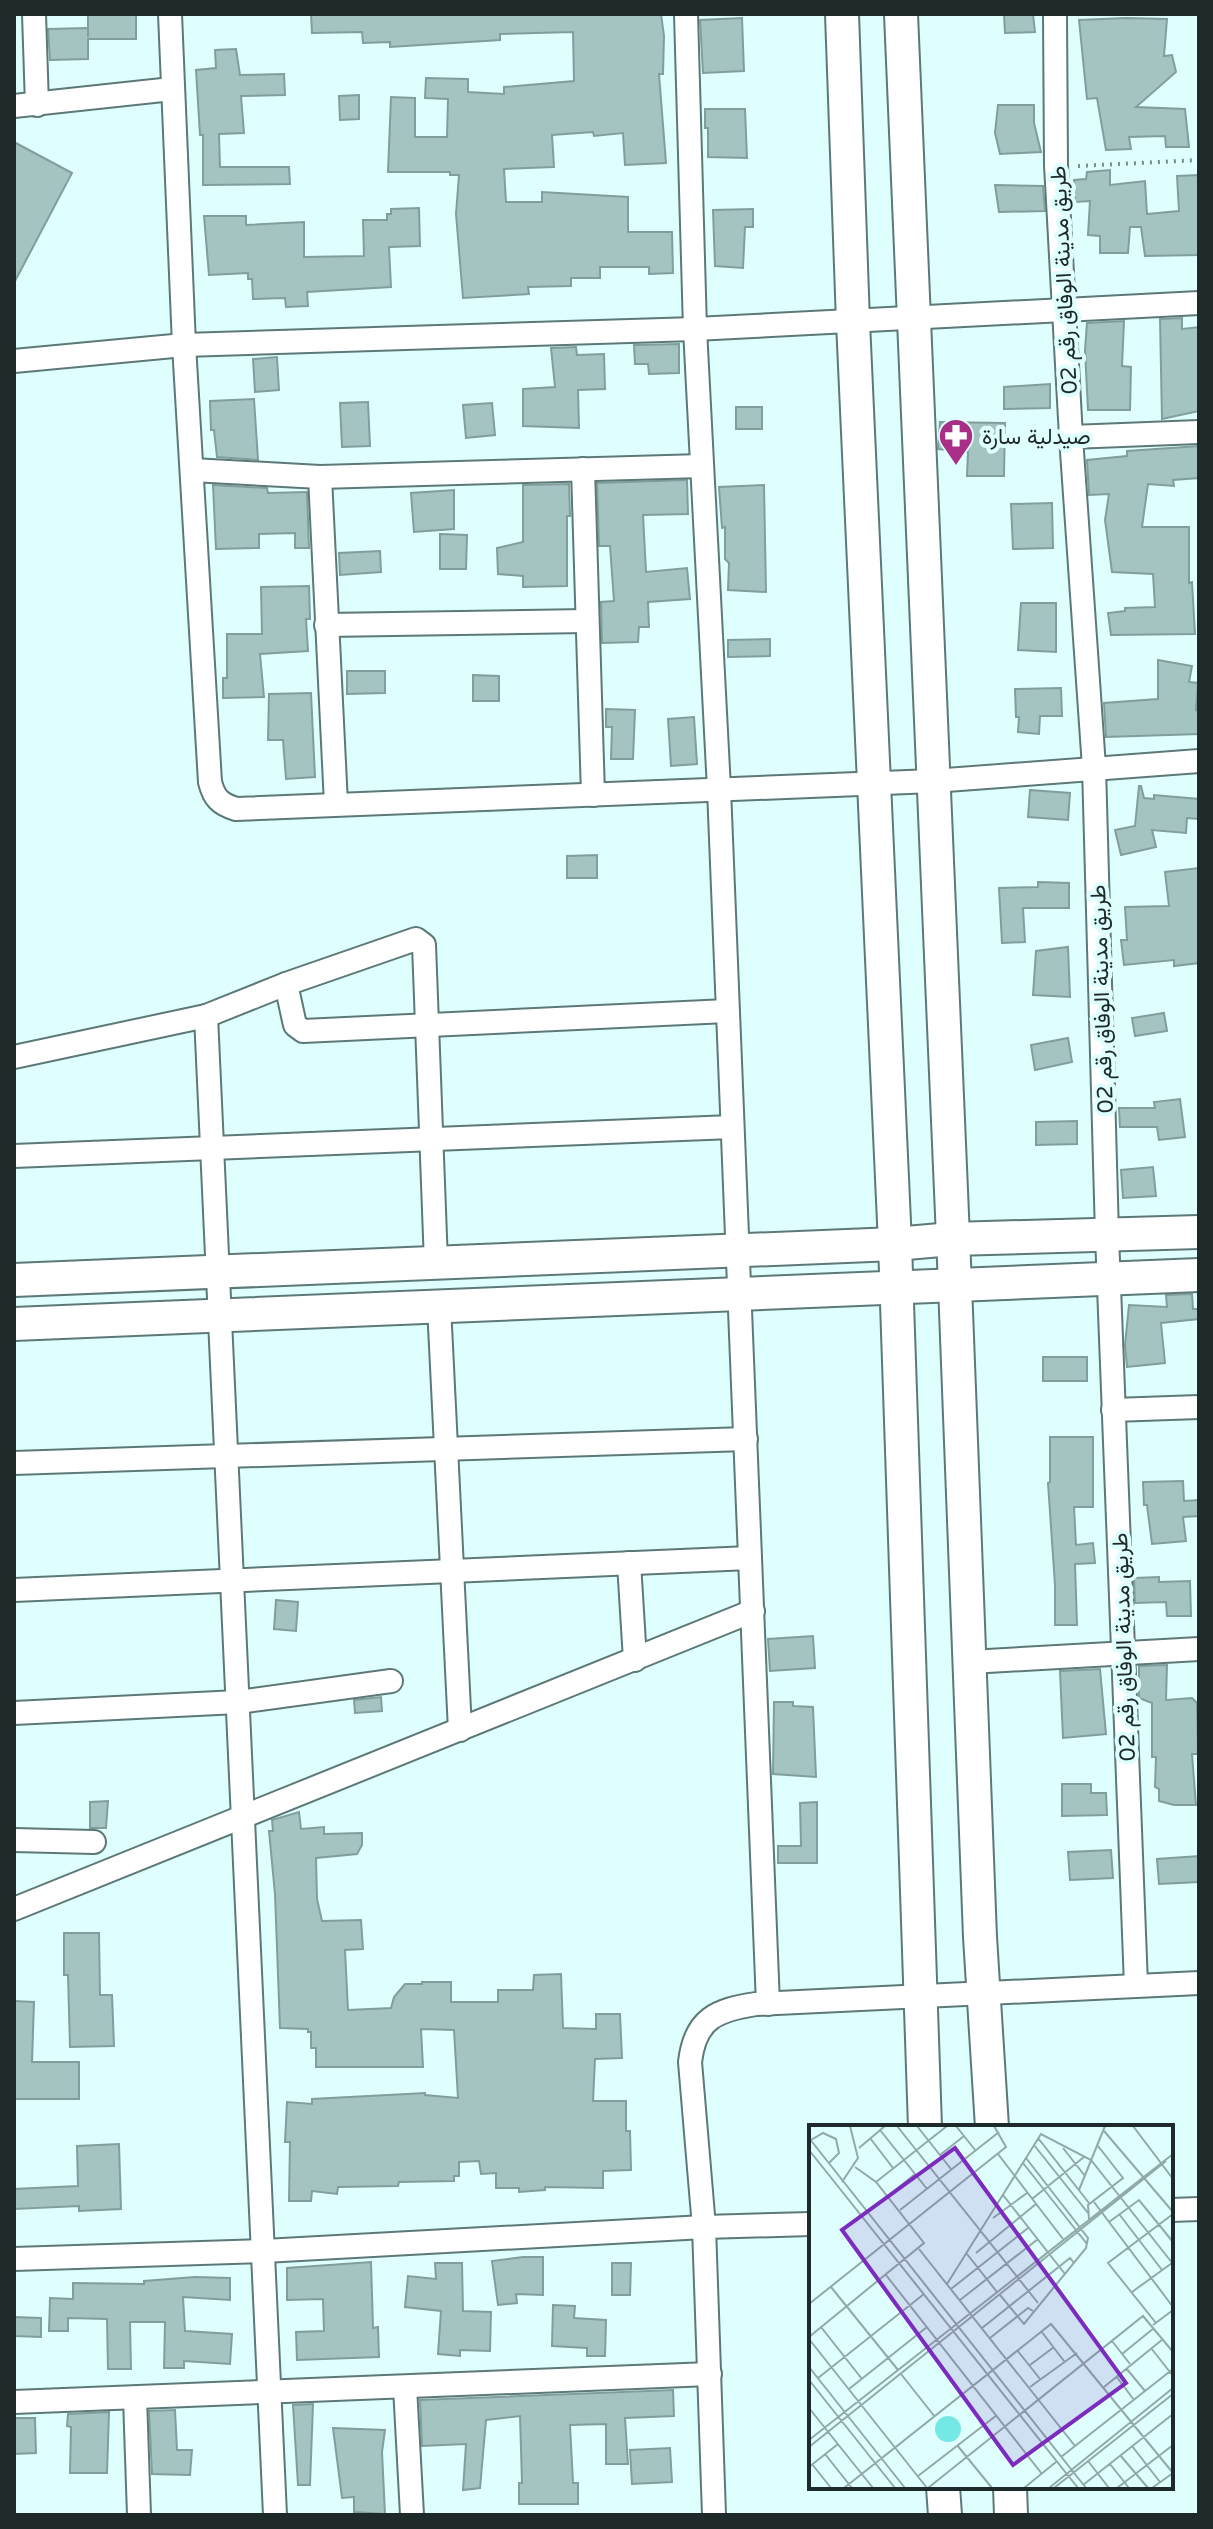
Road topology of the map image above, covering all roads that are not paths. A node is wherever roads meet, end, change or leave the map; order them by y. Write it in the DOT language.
graph roads {
  1 [pos="34,14"];
  2 [pos="170,14"];
  3 [pos="686,14"];
  4 [pos="842,14"];
  5 [pos="901,14"];
  6 [pos="1055,14"];
  7 [pos="172,89"];
  8 [pos="25,106"];
  9 [pos="1199,303"];
  10 [pos="1065,312"];
  11 [pos="913,318"];
  12 [pos="853,322"];
  13 [pos="695,329"];
  14 [pos="184,345"];
  15 [pos="14,361"];
  16 [pos="1199,432"];
  17 [pos="1071,437"];
  18 [pos="702,466"];
  19 [pos="583,469"];
  20 [pos="192,470"];
  21 [pos="320,477"];
  22 [pos="587,621"];
  23 [pos="326,625"];
  24 [pos="1199,761"];
  25 [pos="1094,767"];
  26 [pos="933,781"];
  27 [pos="874,783"];
  28 [pos="719,789"];
  29 [pos="593,795"];
  30 [pos="336,804"];
  31 [pos="286,984"];
  32 [pos="727,1011"];
  33 [pos="206,1016"];
  34 [pos="427,1025"];
  35 [pos="14,1057"];
  36 [pos="732,1127"];
  37 [pos="431,1139"];
  38 [pos="212,1148"];
  39 [pos="14,1156"];
  40 [pos="1199,1232"];
  41 [pos="1107,1235"];
  42 [pos="952,1239"];
  43 [pos="895,1244"];
  44 [pos="738,1250"];
  45 [pos="436,1263"];
  46 [pos="218,1272"];
  47 [pos="1199,1275"];
  48 [pos="1109,1279"];
  49 [pos="14,1280"];
  50 [pos="955,1285"];
  51 [pos="897,1288"];
  52 [pos="740,1294"];
  53 [pos="439,1306"];
  54 [pos="220,1315"];
  55 [pos="14,1324"];
  56 [pos="1199,1407"];
  57 [pos="1113,1410"];
  58 [pos="746,1439"];
  59 [pos="446,1449"];
  60 [pos="226,1456"];
  61 [pos="14,1463"];
  62 [pos="750,1558"];
  63 [pos="629,1563"];
  64 [pos="452,1571"];
  65 [pos="232,1580"];
  66 [pos="14,1590"];
  67 [pos="753,1611"];
  68 [pos="1199,1649"];
  69 [pos="1124,1652"];
  70 [pos="635,1660"];
  71 [pos="970,1662"];
  72 [pos="391,1681"];
  73 [pos="238,1702"];
  74 [pos="14,1713"];
  75 [pos="460,1730"];
  76 [pos="243,1815"];
  77 [pos="14,1840"];
  78 [pos="94,1842"];
  79 [pos="14,1909"];
  80 [pos="1199,1983"];
  81 [pos="1136,1985"];
  82 [pos="984,1995"];
  83 [pos="918,1998"];
  84 [pos="768,2004"];
  85 [pos="925,2125"];
  86 [pos="992,2125"];
  87 [pos="1199,2209"];
  88 [pos="1173,2210"];
  89 [pos="809,2224"];
  90 [pos="704,2227"];
  91 [pos="264,2251"];
  92 [pos="14,2259"];
  93 [pos="710,2374"];
  94 [pos="405,2387"];
  95 [pos="271,2392"];
  96 [pos="135,2398"];
  97 [pos="14,2402"];
  98 [pos="943,2489"];
  99 [pos="1010,2489"];
  100 [pos="139,2515"];
  101 [pos="275,2515"];
  102 [pos="412,2515"];
  103 [pos="714,2515"];
  104 [pos="945,2515"];
  105 [pos="1011,2515"];
  1 -- 8 [label="street"];
  2 -- 7 [label="street"];
  3 -- 13 [label="street"];
  4 -- 12 [label="street"];
  5 -- 11 [label="street"];
  6 -- 10 [label="street, طريق مدينة الوفاق رقم 02"];
  7 -- 8 [label="street"];
  7 -- 14 [label="street"];
  9 -- 10 [label="street"];
  10 -- 11 [label="street"];
  10 -- 17 [label="street, طريق مدينة الوفاق رقم 02"];
  11 -- 12 [label="street"];
  11 -- 26 [label="street"];
  12 -- 13 [label="street"];
  12 -- 27 [label="street"];
  13 -- 14 [label="street"];
  13 -- 18 [label="street"];
  14 -- 15 [label="street"];
  14 -- 20 [label="street"];
  16 -- 17 [label="street"];
  17 -- 25 [label="street, طريق مدينة الوفاق رقم 02"];
  18 -- 19 [label="street"];
  18 -- 28 [label="street"];
  19 -- 21 [label="street"];
  19 -- 22 [label="street"];
  20 -- 21 [label="street"];
  20 -- 30 [label="street"];
  21 -- 23 [label="street"];
  22 -- 23 [label="street"];
  22 -- 29 [label="street"];
  23 -- 30 [label="street"];
  24 -- 25 [label="street"];
  25 -- 26 [label="street"];
  25 -- 41 [label="street, طريق مدينة الوفاق رقم 02"];
  26 -- 27 [label="street"];
  26 -- 42 [label="street"];
  27 -- 28 [label="street"];
  27 -- 43 [label="street"];
  28 -- 29 [label="street"];
  28 -- 32 [label="street"];
  29 -- 30 [label="street"];
  31 -- 33 [label="street"];
  31 -- 34 [label="street"];
  31 -- 34 [label="street"];
  32 -- 34 [label="street"];
  32 -- 36 [label="street"];
  33 -- 35 [label="street"];
  33 -- 38 [label="street"];
  34 -- 37 [label="street"];
  36 -- 37 [label="street"];
  36 -- 44 [label="street"];
  37 -- 38 [label="street"];
  37 -- 45 [label="street"];
  38 -- 39 [label="street"];
  38 -- 46 [label="street"];
  40 -- 41 [label="street"];
  41 -- 42 [label="street"];
  41 -- 48 [label="street, طريق مدينة الوفاق رقم 02"];
  42 -- 43 [label="street"];
  42 -- 50 [label="street"];
  43 -- 44 [label="street"];
  43 -- 51 [label="street"];
  44 -- 45 [label="street"];
  44 -- 52 [label="street"];
  45 -- 46 [label="street"];
  46 -- 49 [label="street"];
  46 -- 54 [label="street"];
  47 -- 48 [label="street"];
  48 -- 50 [label="street"];
  48 -- 57 [label="street, طريق مدينة الوفاق رقم 02"];
  50 -- 51 [label="street"];
  50 -- 71 [label="street"];
  51 -- 52 [label="street"];
  51 -- 83 [label="street"];
  52 -- 53 [label="street"];
  52 -- 58 [label="street"];
  53 -- 54 [label="street"];
  53 -- 59 [label="street"];
  54 -- 55 [label="street"];
  54 -- 60 [label="street"];
  56 -- 57 [label="street"];
  57 -- 69 [label="street, طريق مدينة الوفاق رقم 02"];
  58 -- 59 [label="street"];
  58 -- 62 [label="street"];
  59 -- 60 [label="street"];
  59 -- 64 [label="street"];
  60 -- 61 [label="street"];
  60 -- 65 [label="street"];
  62 -- 63 [label="street"];
  62 -- 67 [label="street"];
  63 -- 64 [label="street"];
  63 -- 70 [label="street"];
  64 -- 65 [label="street"];
  64 -- 75 [label="street"];
  65 -- 66 [label="street"];
  65 -- 73 [label="street"];
  67 -- 70 [label="street"];
  67 -- 84 [label="street"];
  68 -- 69 [label="street"];
  69 -- 71 [label="street"];
  69 -- 81 [label="street, طريق مدينة الوفاق رقم 02"];
  70 -- 75 [label="street"];
  71 -- 82 [label="street"];
  72 -- 73 [label="street"];
  73 -- 74 [label="street"];
  73 -- 76 [label="street"];
  75 -- 76 [label="street"];
  76 -- 79 [label="street"];
  76 -- 91 [label="street"];
  77 -- 78 [label="street"];
  80 -- 81 [label="street"];
  81 -- 82 [label="street"];
  82 -- 83 [label="street"];
  82 -- 86 [label="street"];
  83 -- 84 [label="street"];
  83 -- 85 [label="street"];
  84 -- 90 [label="street"];
  87 -- 88 [label="street"];
  89 -- 90 [label="street"];
  90 -- 91 [label="street"];
  90 -- 93 [label="street"];
  91 -- 92 [label="street"];
  91 -- 95 [label="street"];
  93 -- 94 [label="street"];
  93 -- 103 [label="street"];
  94 -- 95 [label="street"];
  94 -- 102 [label="street"];
  95 -- 96 [label="street"];
  95 -- 101 [label="street"];
  96 -- 97 [label="street"];
  96 -- 100 [label="street"];
  98 -- 104 [label="street"];
  99 -- 105 [label="street"];
}
